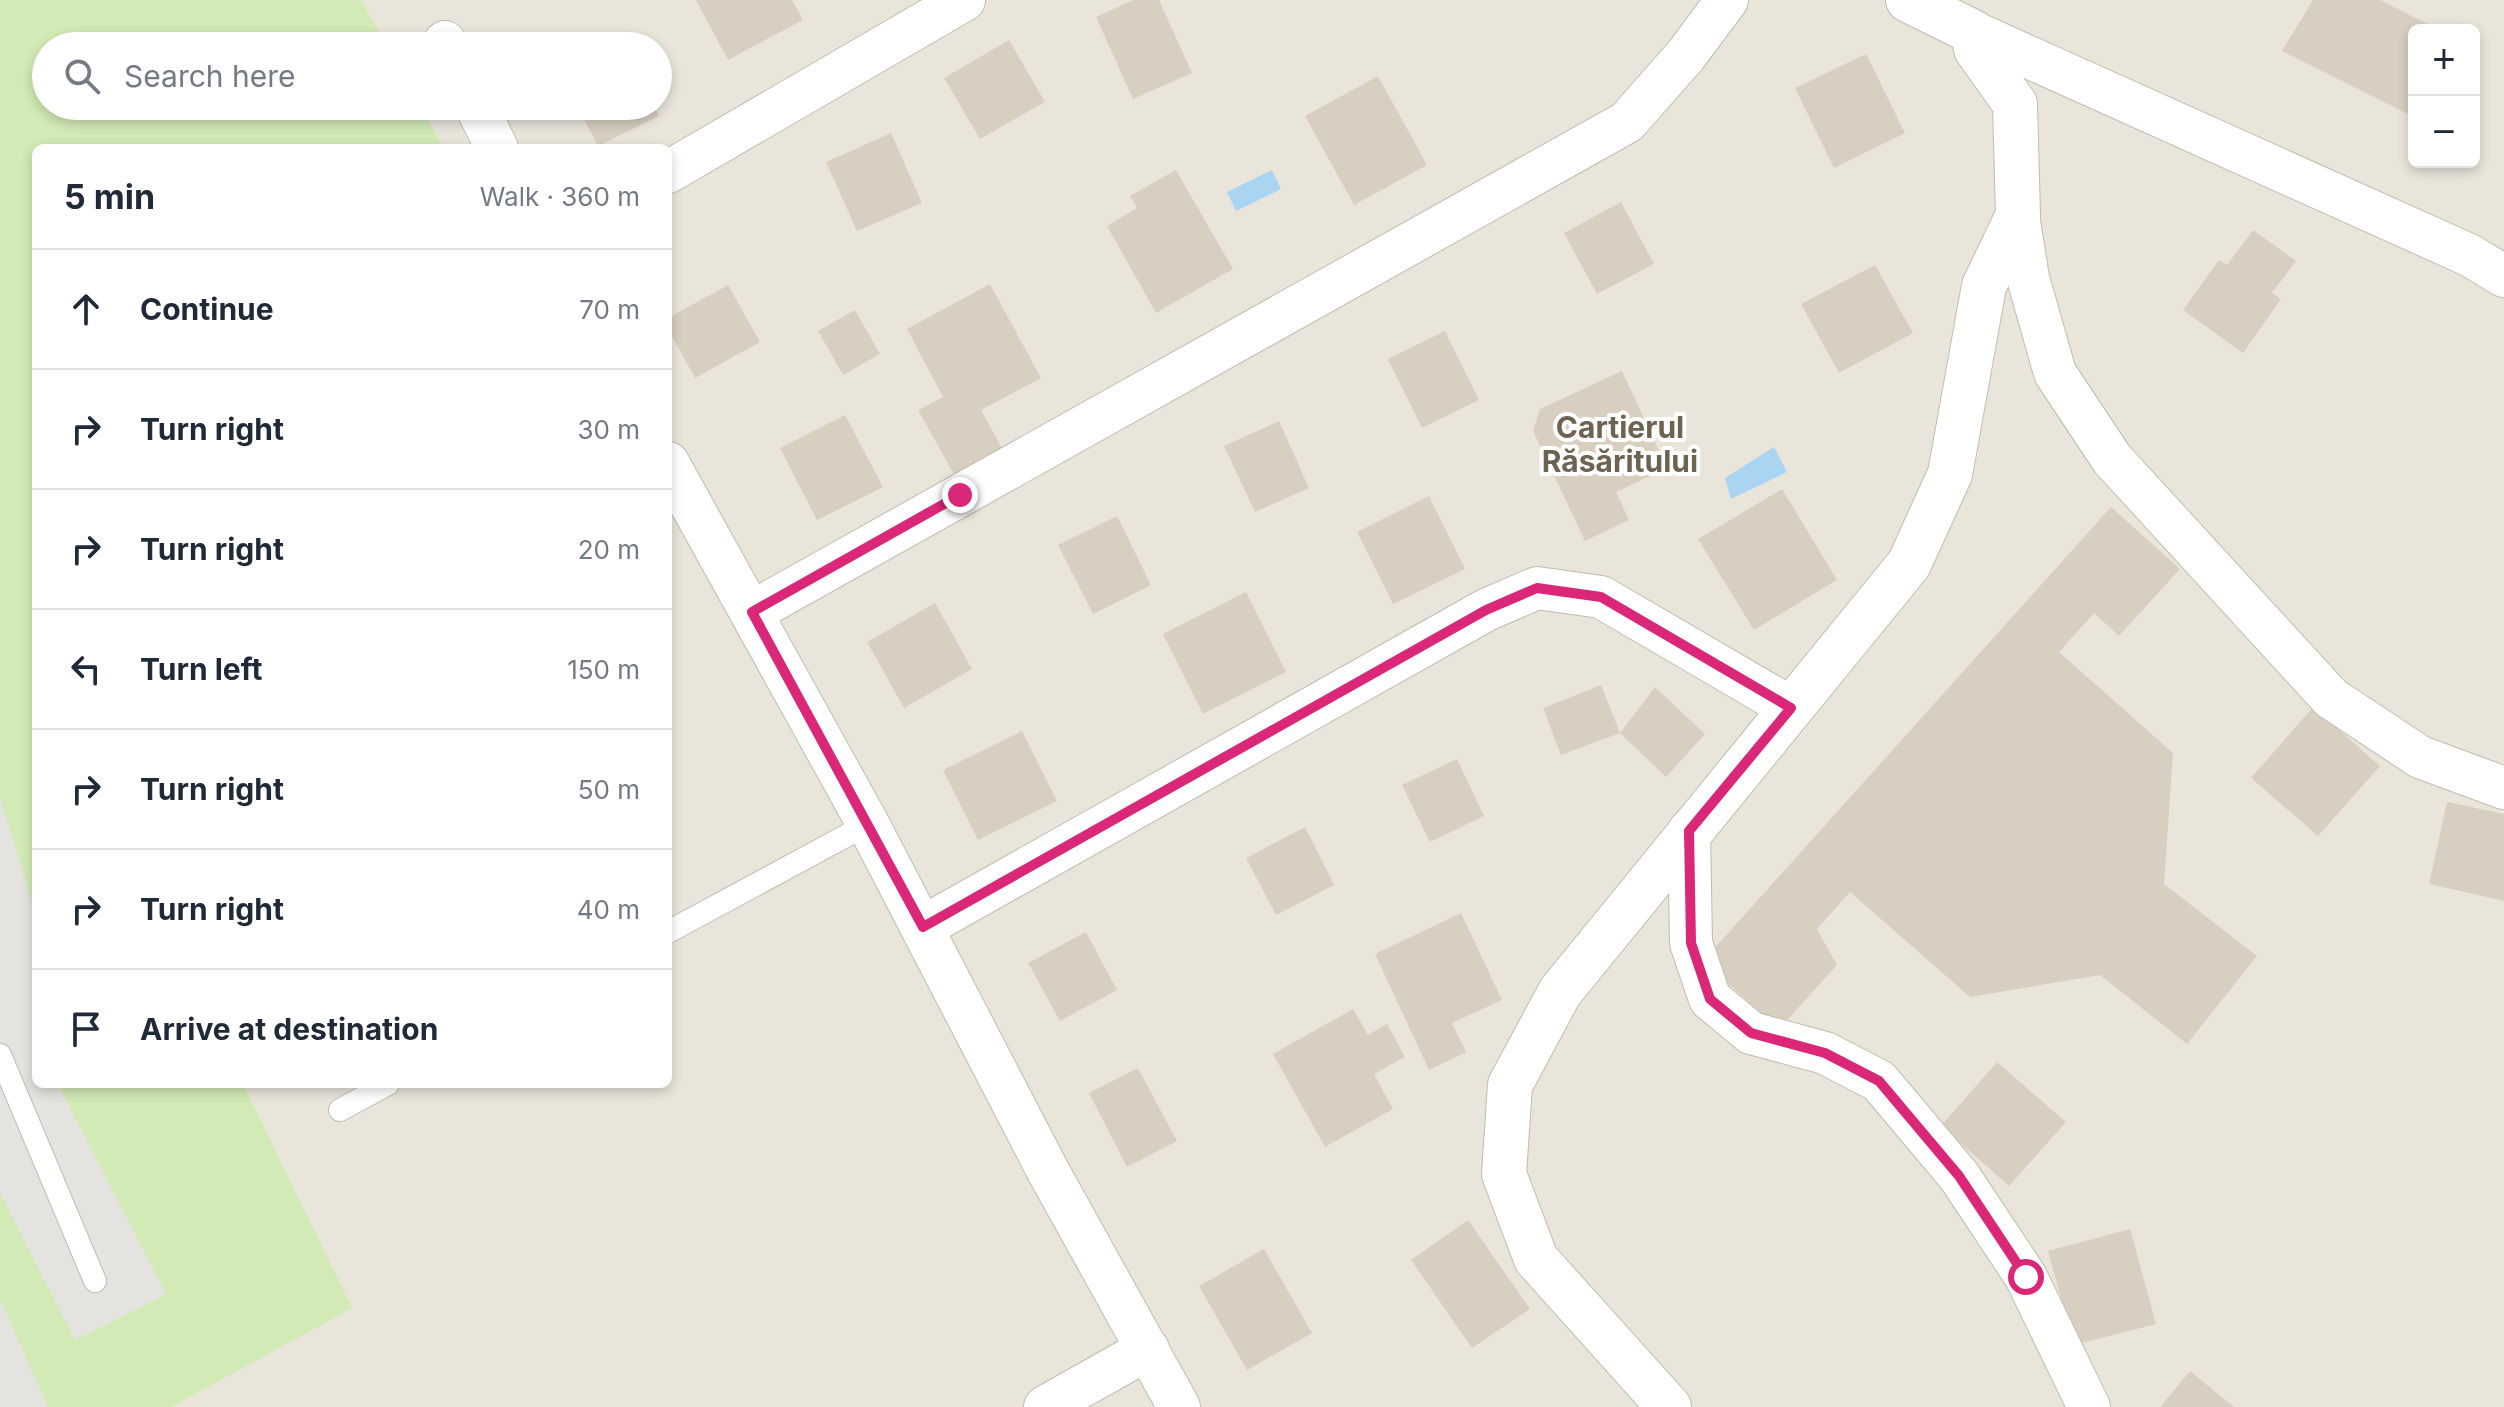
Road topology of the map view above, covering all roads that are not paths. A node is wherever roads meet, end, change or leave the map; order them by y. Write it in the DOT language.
graph roads {
  1 [pos="964,0"];
  2 [pos="1727,0"];
  3 [pos="1908,0"];
  4 [pos="1973,32"];
  5 [pos="483,120"];
  6 [pos="495,144"];
  7 [pos="672,170"];
  8 [pos="2018,215"];
  9 [pos="2504,276"];
  10 [pos="672,470"];
  11 [pos="752,612"];
  12 [pos="1791,708"];
  13 [pos="2504,788"];
  14 [pos="868,824"];
  15 [pos="1689,831"];
  16 [pos="923,927"];
  17 [pos="672,930"];
  18 [pos="0,1055"];
  19 [pos="4,1083"];
  20 [pos="381,1088"];
  21 [pos="340,1110"];
  22 [pos="95,1281"];
  23 [pos="1148,1349"];
  24 [pos="1045,1407"];
  25 [pos="1179,1407"];
  26 [pos="1669,1407"];
  27 [pos="2089,1407"];
  1 -- 7 [label="street"];
  2 -- 11 [label="street"];
  3 -- 4 [label="street"];
  4 -- 8 [label="street"];
  4 -- 9 [label="street"];
  5 -- 6 [label="street"];
  8 -- 12 [label="street"];
  8 -- 13 [label="street"];
  10 -- 11 [label="street"];
  11 -- 14 [label="street"];
  12 -- 15 [label="street"];
  12 -- 16 [label="street"];
  14 -- 16 [label="street"];
  14 -- 17 [label="lane"];
  15 -- 26 [label="street"];
  15 -- 27 [label="street"];
  16 -- 23 [label="street"];
  18 -- 19 [label="lane"];
  19 -- 22 [label="lane"];
  20 -- 21 [label="lane"];
  23 -- 24 [label="street"];
  23 -- 25 [label="street"];
}
